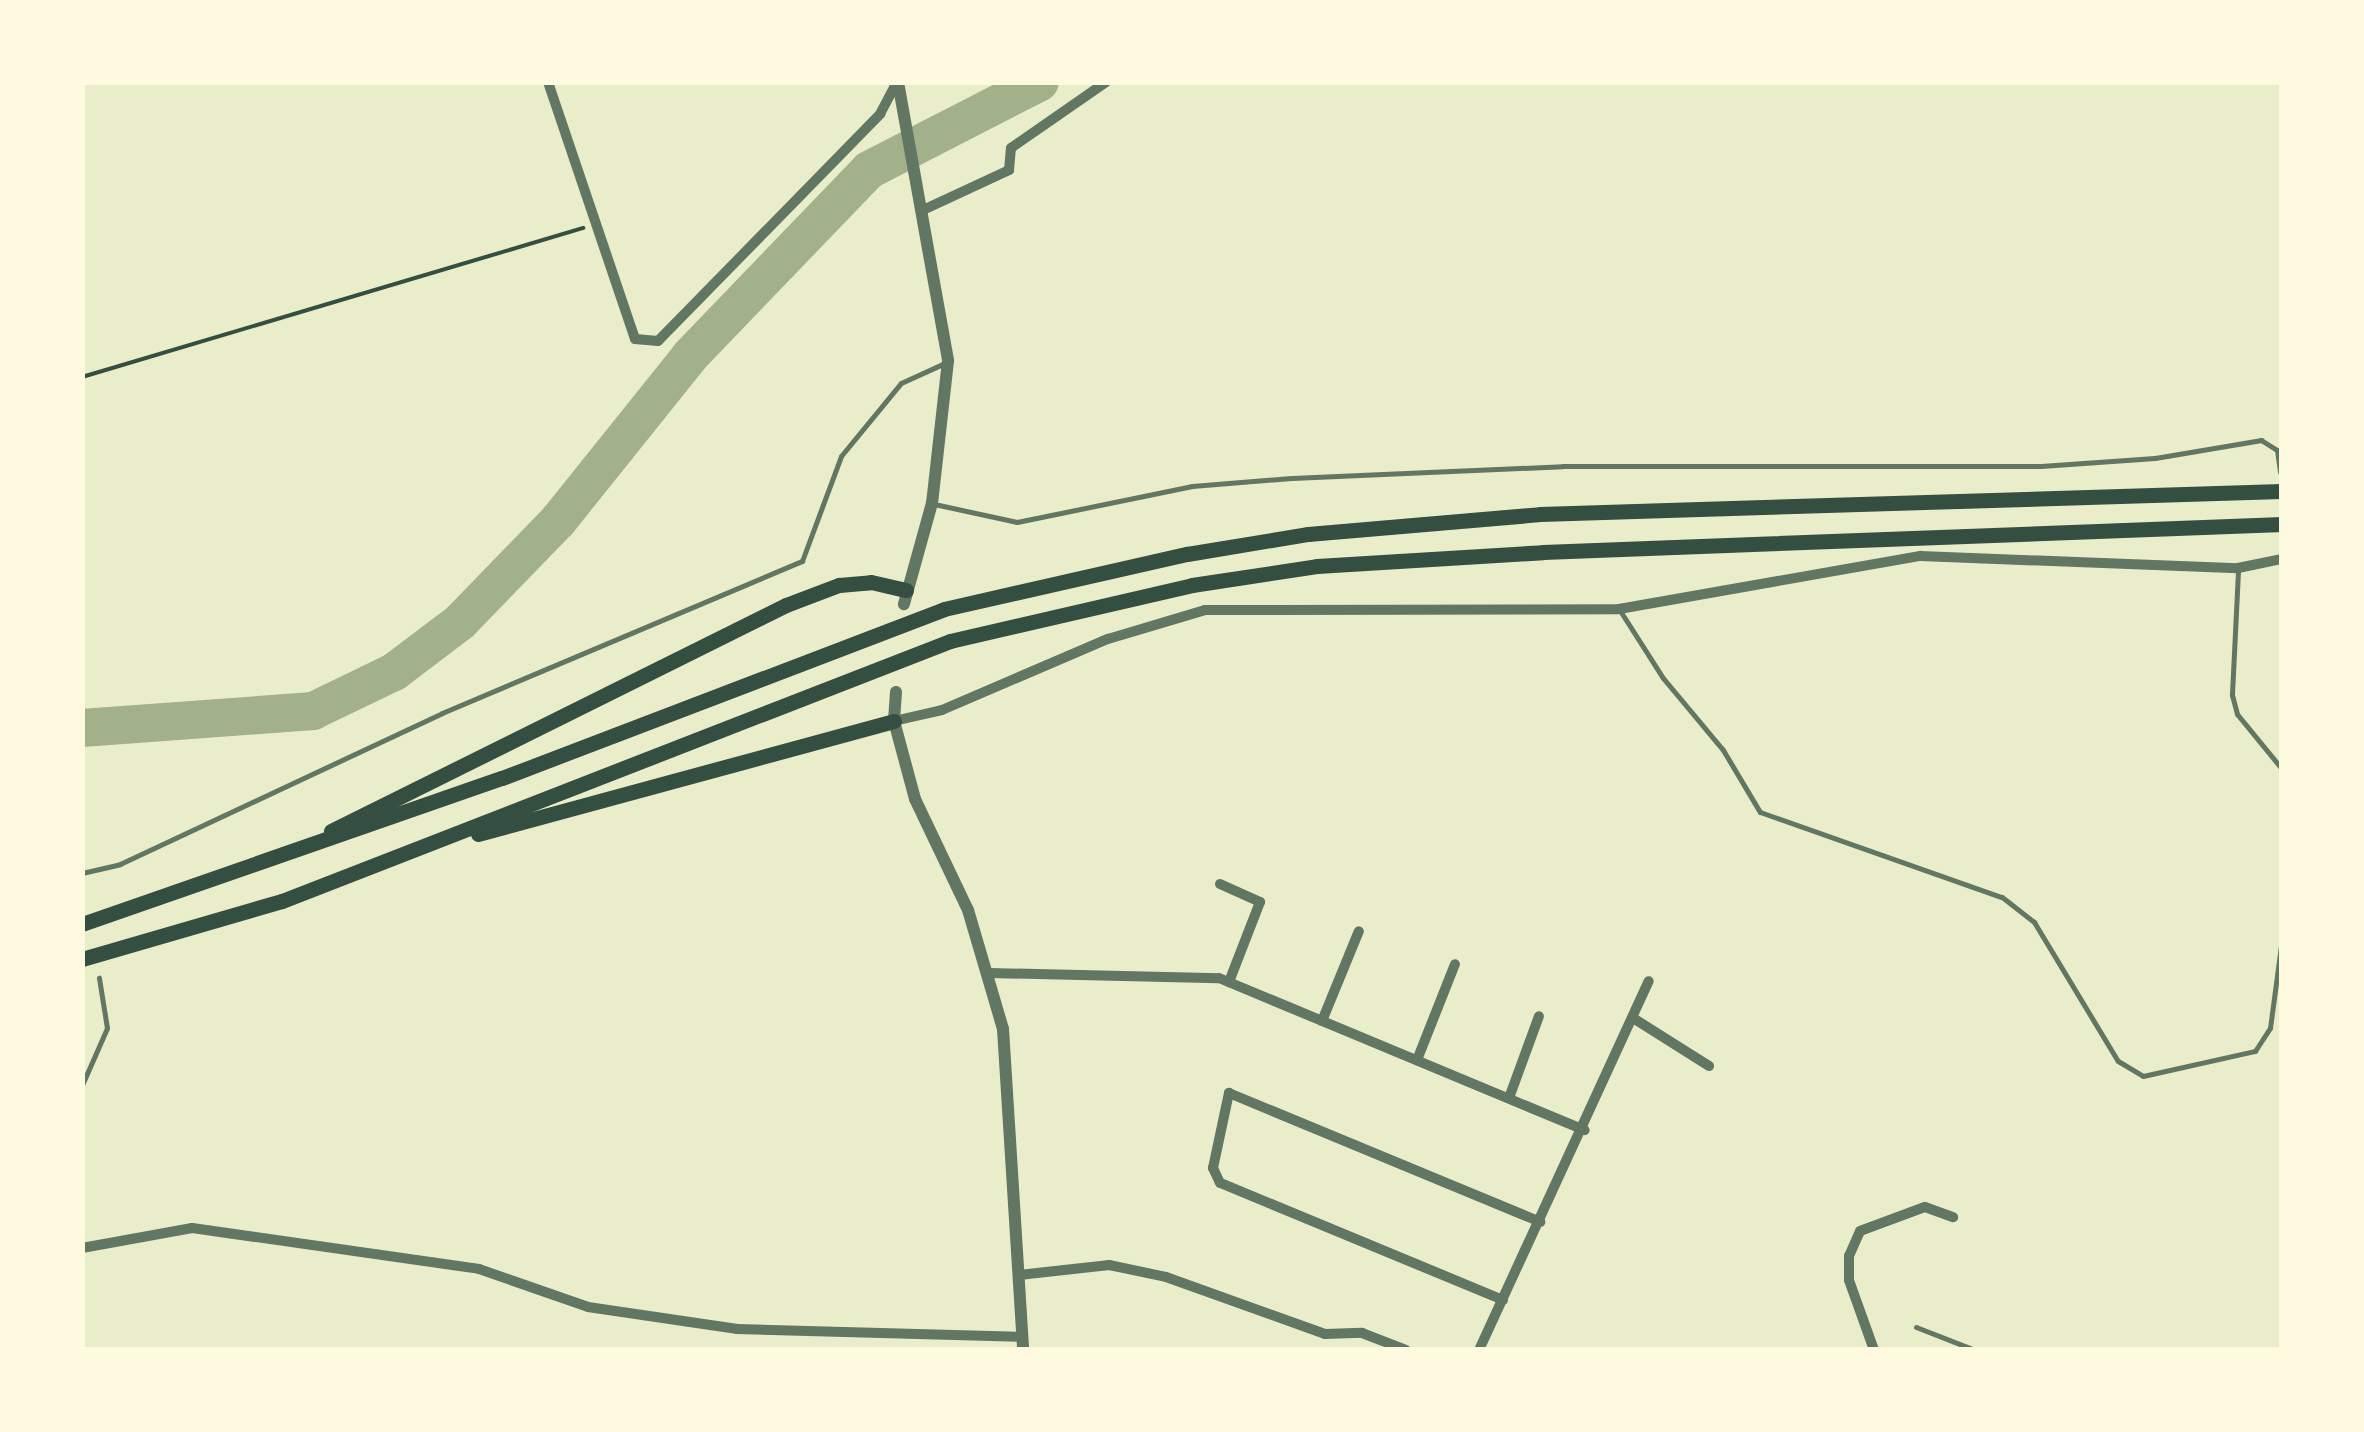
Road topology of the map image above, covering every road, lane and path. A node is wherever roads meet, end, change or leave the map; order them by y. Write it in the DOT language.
graph roads {
  1 [pos="548,82"];
  2 [pos="897,82"];
  3 [pos="1106,82"];
  4 [pos="923,210"];
  5 [pos="593,225"];
  6 [pos="948,361"];
  7 [pos="82,377"];
  8 [pos="2280,472"];
  9 [pos="2282,490"];
  10 [pos="932,503"];
  11 [pos="2282,524"];
  12 [pos="2282,559"];
  13 [pos="2238,568"];
  14 [pos="906,597"];
  15 [pos="1619,609"];
  16 [pos="896,692"];
  17 [pos="894,720"];
  18 [pos="2282,769"];
  19 [pos="274,860"];
  20 [pos="379,864"];
  21 [pos="82,873"];
  22 [pos="1220,884"];
  23 [pos="82,924"];
  24 [pos="1358,931"];
  25 [pos="2282,938"];
  26 [pos="82,959"];
  27 [pos="1454,964"];
  28 [pos="990,974"];
  29 [pos="99,978"];
  30 [pos="1649,981"];
  31 [pos="1229,982"];
  32 [pos="1539,1016"];
  33 [pos="1633,1018"];
  34 [pos="1322,1021"];
  35 [pos="1417,1060"];
  36 [pos="1709,1066"];
  37 [pos="82,1085"];
  38 [pos="1509,1098"];
  39 [pos="1585,1130"];
  40 [pos="1953,1217"];
  41 [pos="1540,1222"];
  42 [pos="82,1248"];
  43 [pos="1019,1275"];
  44 [pos="1502,1300"];
  45 [pos="1916,1327"];
  46 [pos="1023,1343"];
  47 [pos="1406,1350"];
  48 [pos="1479,1350"];
  49 [pos="1874,1350"];
  50 [pos="1976,1350"];
  1 -- 5 [label="street"];
  2 -- 4 [label="street"];
  2 -- 5 [label="street"];
  3 -- 4 [label="street"];
  4 -- 6 [label="street"];
  5 -- 7 [label="path"];
  6 -- 10 [label="street"];
  6 -- 21 [label="lane"];
  8 -- 10 [label="lane"];
  9 -- 19 [label="highway"];
  10 -- 14 [label="street"];
  11 -- 20 [label="highway"];
  12 -- 13 [label="street"];
  13 -- 15 [label="street"];
  13 -- 18 [label="lane"];
  14 -- 19 [label="highway"];
  15 -- 17 [label="street"];
  15 -- 25 [label="lane"];
  16 -- 17 [label="street"];
  17 -- 20 [label="highway"];
  17 -- 28 [label="street"];
  19 -- 23 [label="highway"];
  20 -- 26 [label="highway"];
  22 -- 31 [label="street"];
  24 -- 34 [label="street"];
  27 -- 35 [label="street"];
  28 -- 31 [label="street"];
  28 -- 43 [label="street"];
  29 -- 37 [label="lane"];
  30 -- 33 [label="street"];
  31 -- 34 [label="street"];
  32 -- 38 [label="street"];
  33 -- 36 [label="street"];
  33 -- 39 [label="street"];
  34 -- 35 [label="street"];
  35 -- 38 [label="street"];
  38 -- 39 [label="street"];
  39 -- 41 [label="street"];
  40 -- 49 [label="street"];
  41 -- 44 [label="street"];
  41 -- 44 [label="street"];
  42 -- 46 [label="street"];
  43 -- 46 [label="street"];
  43 -- 47 [label="street"];
  44 -- 48 [label="street"];
  45 -- 50 [label="lane"];
}
